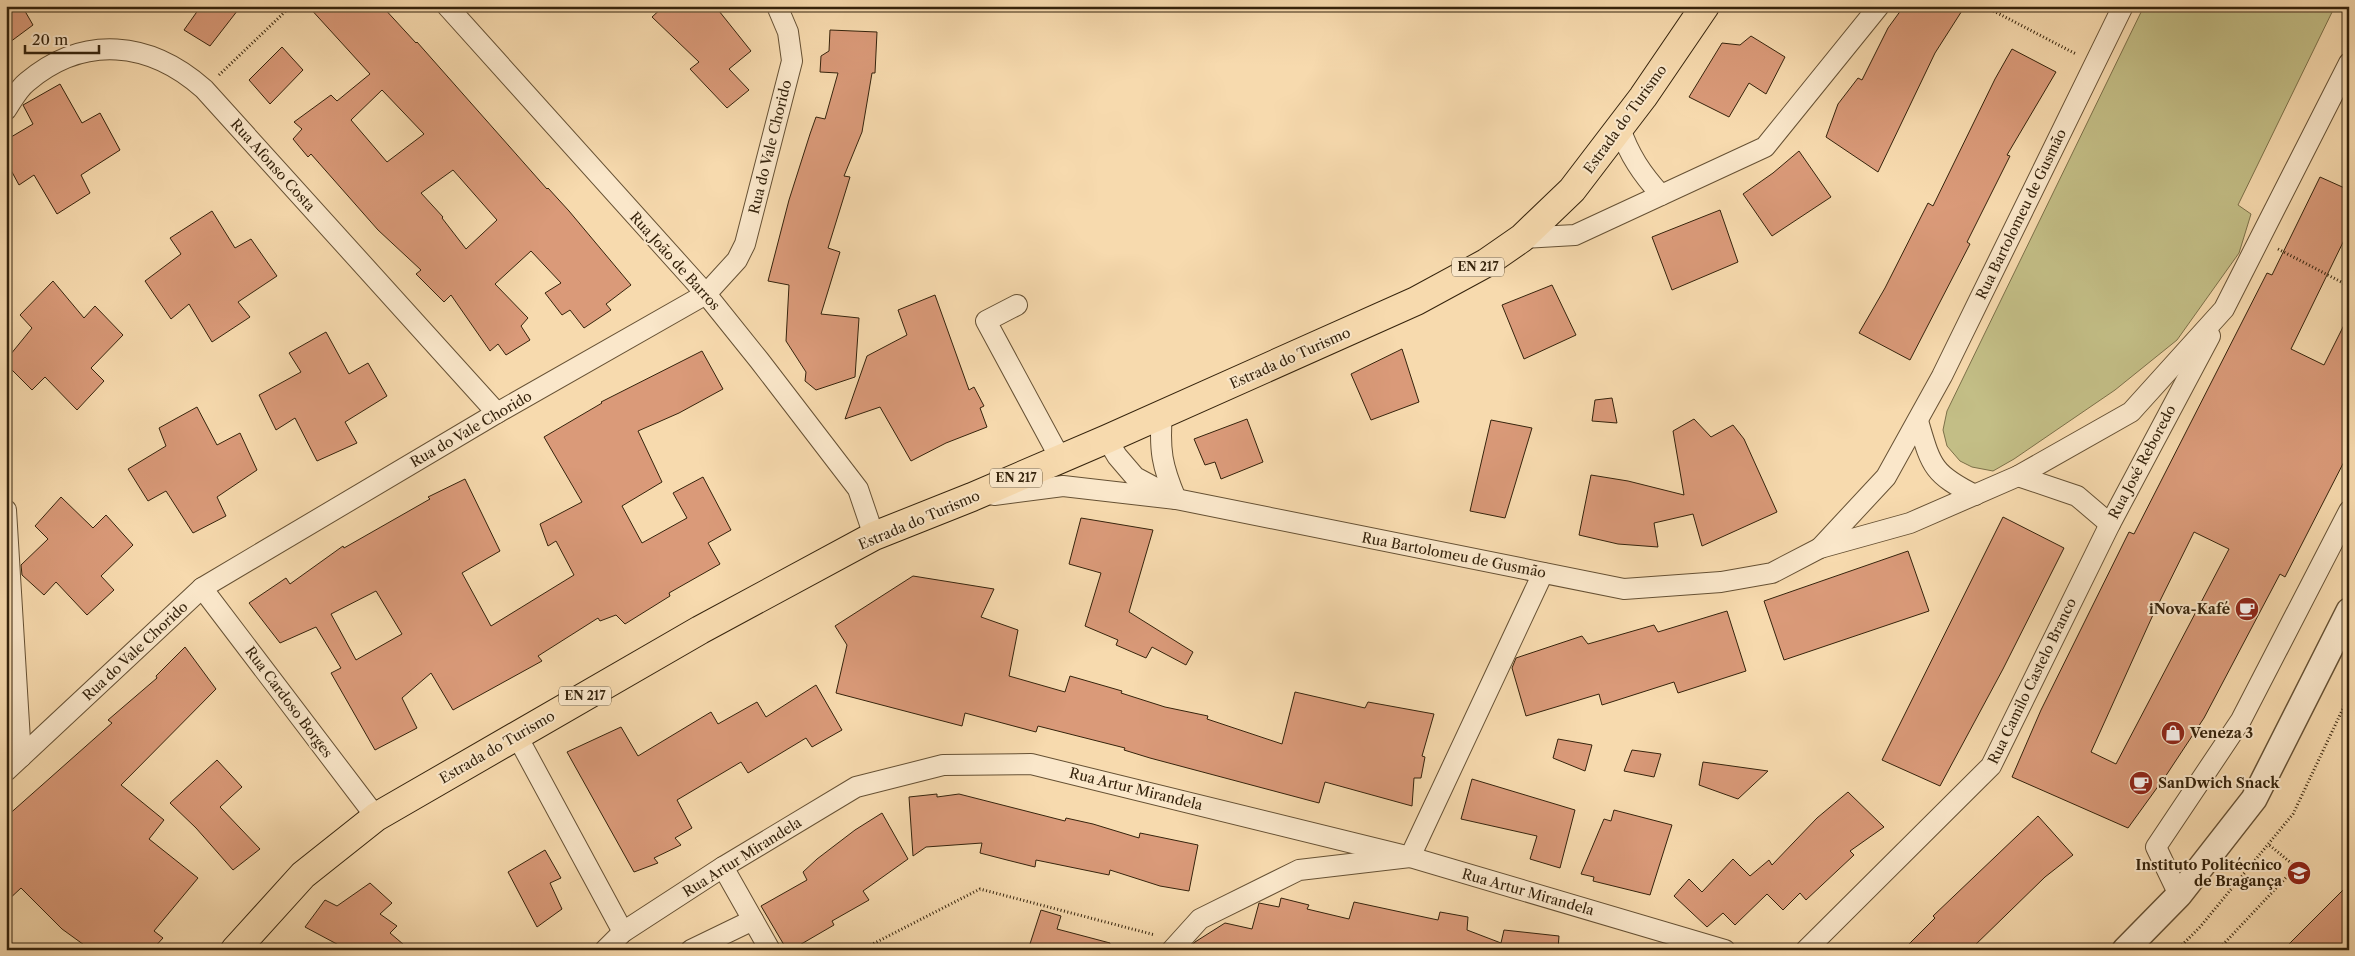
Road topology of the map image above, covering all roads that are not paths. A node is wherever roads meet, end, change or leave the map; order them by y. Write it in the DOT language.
graph roads {
  1 [pos="447,6"];
  2 [pos="777,6"];
  3 [pos="1705,6"];
  4 [pos="1879,6"];
  5 [pos="2123,6"];
  6 [pos="2349,64"];
  7 [pos="6,110"];
  8 [pos="1620,128"];
  9 [pos="1661,195"];
  10 [pos="1522,238"];
  11 [pos="706,294"];
  12 [pos="1017,305"];
  13 [pos="2224,309"];
  14 [pos="498,413"];
  15 [pos="1162,414"];
  16 [pos="1918,421"];
  17 [pos="1107,439"];
  18 [pos="1060,458"];
  19 [pos="2018,476"];
  20 [pos="1975,495"];
  21 [pos="972,497"];
  22 [pos="1176,499"];
  23 [pos="6,510"];
  24 [pos="2349,511"];
  25 [pos="2110,524"];
  26 [pos="874,536"];
  27 [pos="1820,548"];
  28 [pos="1543,573"];
  29 [pos="202,588"];
  30 [pos="2349,611"];
  31 [pos="517,736"];
  32 [pos="21,757"];
  33 [pos="6,771"];
  34 [pos="376,817"];
  35 [pos="1410,857"];
  36 [pos="723,867"];
  37 [pos="2179,895"];
  38 [pos="753,920"];
  39 [pos="623,932"];
  40 [pos="1682,943"];
  41 [pos="1175,946"];
  42 [pos="235,950"];
  43 [pos="605,950"];
  44 [pos="691,950"];
  45 [pos="770,950"];
  46 [pos="1725,950"];
  47 [pos="1806,950"];
  48 [pos="2125,950"];
  1 -- 11 [label="street, Rua João de Barros"];
  2 -- 11 [label="street, Rua do Vale Chorido"];
  3 -- 8 [label="main road, Estrada do Turismo / EN 217"];
  4 -- 9 [label="street"];
  5 -- 16 [label="street, Rua Bartolomeu de Gusmão"];
  6 -- 13 [label="street, Rua José Reboredo"];
  7 -- 14 [label="street, Rua Afonso Costa"];
  8 -- 9 [label="street"];
  8 -- 10 [label="main road, Estrada do Turismo / EN 217"];
  9 -- 10 [label="street"];
  10 -- 15 [label="main road, Estrada do Turismo / EN 217"];
  11 -- 14 [label="street, Rua do Vale Chorido"];
  11 -- 26 [label="street, Rua João de Barros"];
  12 -- 18 [label="street"];
  13 -- 19 [label="street, Rua José Reboredo"];
  13 -- 25 [label="street, Rua José Reboredo"];
  14 -- 29 [label="street, Rua do Vale Chorido"];
  15 -- 17 [label="main road, Estrada do Turismo / EN 217"];
  15 -- 22 [label="street"];
  16 -- 20 [label="street"];
  16 -- 27 [label="street, Rua Bartolomeu de Gusmão"];
  17 -- 18 [label="main road, Estrada do Turismo / EN 217"];
  17 -- 22 [label="street, Rua Bartolomeu de Gusmão"];
  18 -- 21 [label="main road, Estrada do Turismo / EN 217"];
  19 -- 20 [label="street, Rua Bartolomeu de Gusmão"];
  19 -- 25 [label="street, Rua José Reboredo"];
  20 -- 27 [label="street, Rua Bartolomeu de Gusmão"];
  21 -- 22 [label="street"];
  21 -- 26 [label="main road, Estrada do Turismo / EN 217"];
  22 -- 28 [label="street, Rua Bartolomeu de Gusmão"];
  23 -- 32 [label="street"];
  24 -- 37 [label="street"];
  25 -- 47 [label="street, Rua Camilo Castelo Branco"];
  26 -- 31 [label="main road, Estrada do Turismo / EN 217"];
  27 -- 28 [label="street, Rua Bartolomeu de Gusmão"];
  28 -- 35 [label="street"];
  29 -- 32 [label="street, Rua do Vale Chorido"];
  29 -- 34 [label="street, Rua Cardoso Borges"];
  30 -- 37 [label="street"];
  31 -- 34 [label="main road, Estrada do Turismo / EN 217"];
  31 -- 39 [label="street"];
  32 -- 33 [label="street, Rua do Vale Chorido"];
  34 -- 42 [label="main road, Estrada do Turismo / EN 217"];
  35 -- 36 [label="street, Rua Artur Mirandela"];
  35 -- 40 [label="street, Rua Artur Mirandela"];
  35 -- 41 [label="street"];
  36 -- 38 [label="street"];
  36 -- 39 [label="street, Rua Artur Mirandela"];
  37 -- 48 [label="street"];
  38 -- 44 [label="street"];
  38 -- 45 [label="street"];
  39 -- 43 [label="street, Rua Artur Mirandela"];
  40 -- 46 [label="street, Rua Artur Mirandela"];
}
